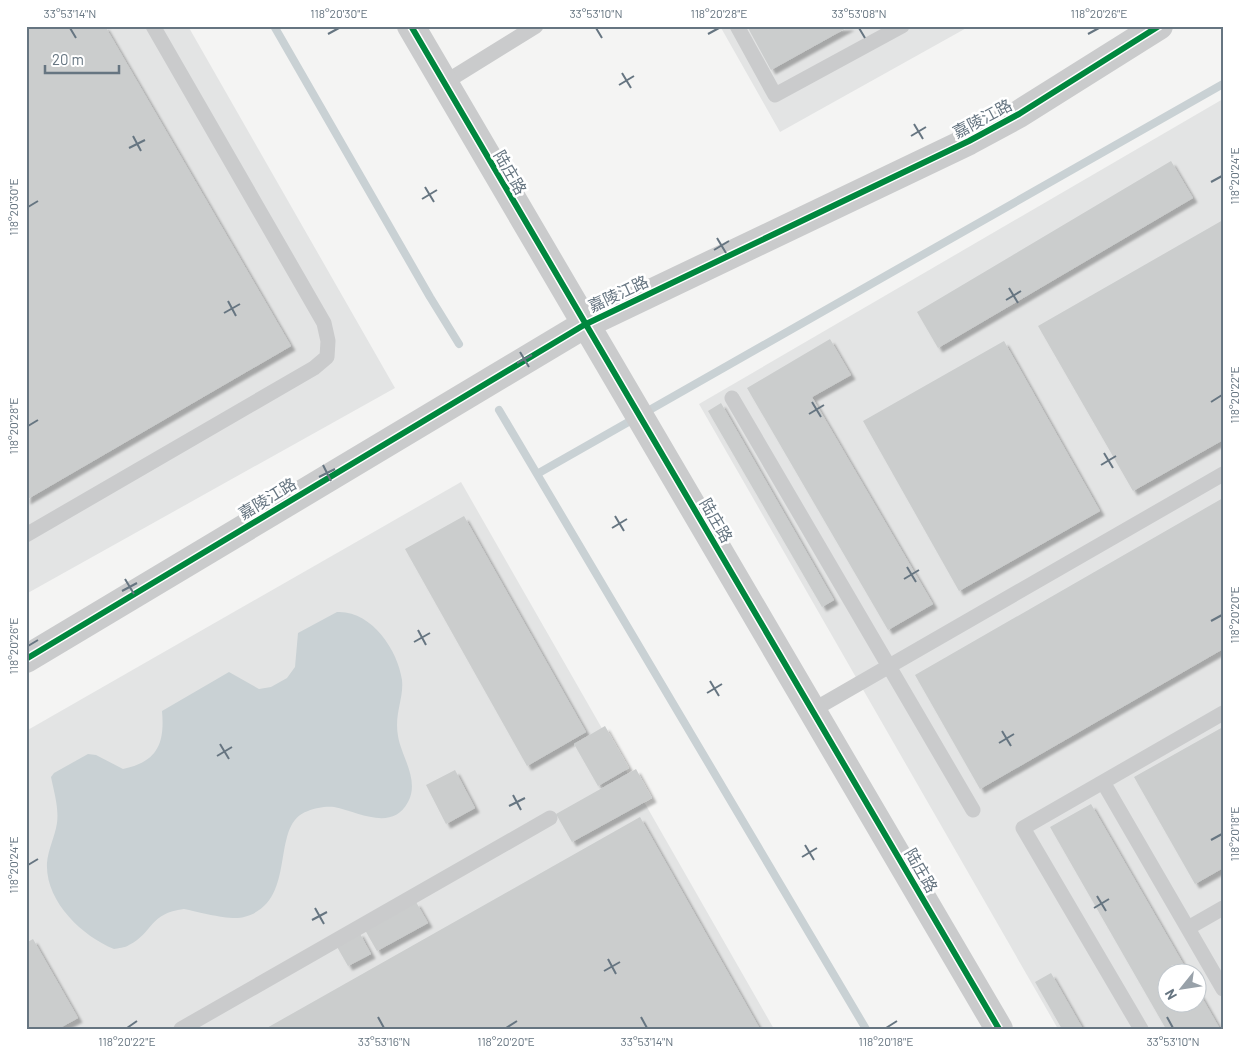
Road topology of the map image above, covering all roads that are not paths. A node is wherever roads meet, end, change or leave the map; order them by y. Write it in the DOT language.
graph roads {
  1 [pos="153,26"];
  2 [pos="536,26"];
  3 [pos="737,26"];
  4 [pos="902,26"];
  5 [pos="1159,26"];
  6 [pos="416,28"];
  7 [pos="444,83"];
  8 [pos="584,325"];
  9 [pos="732,398"];
  10 [pos="1223,474"];
  11 [pos="26,535"];
  12 [pos="26,658"];
  13 [pos="889,666"];
  14 [pos="813,710"];
  15 [pos="1223,713"];
  16 [pos="1103,782"];
  17 [pos="973,810"];
  18 [pos="550,818"];
  19 [pos="1223,908"];
  20 [pos="1188,928"];
  21 [pos="1223,989"];
  22 [pos="181,1029"];
  23 [pos="999,1029"];
  24 [pos="1141,1029"];
  1 -- 11 [label="lane"];
  2 -- 7 [label="lane"];
  3 -- 4 [label="lane"];
  5 -- 8 [label="street, 嘉陵江路"];
  6 -- 7 [label="street, 陆庄路"];
  7 -- 8 [label="street, 陆庄路"];
  8 -- 12 [label="street, 嘉陵江路"];
  8 -- 14 [label="street, 陆庄路"];
  9 -- 13 [label="lane"];
  10 -- 13 [label="lane"];
  13 -- 14 [label="lane"];
  13 -- 17 [label="lane"];
  14 -- 23 [label="street, 陆庄路"];
  15 -- 16 [label="lane"];
  16 -- 20 [label="lane"];
  16 -- 24 [label="lane"];
  18 -- 22 [label="lane"];
  19 -- 20 [label="lane"];
  20 -- 21 [label="lane"];
}
